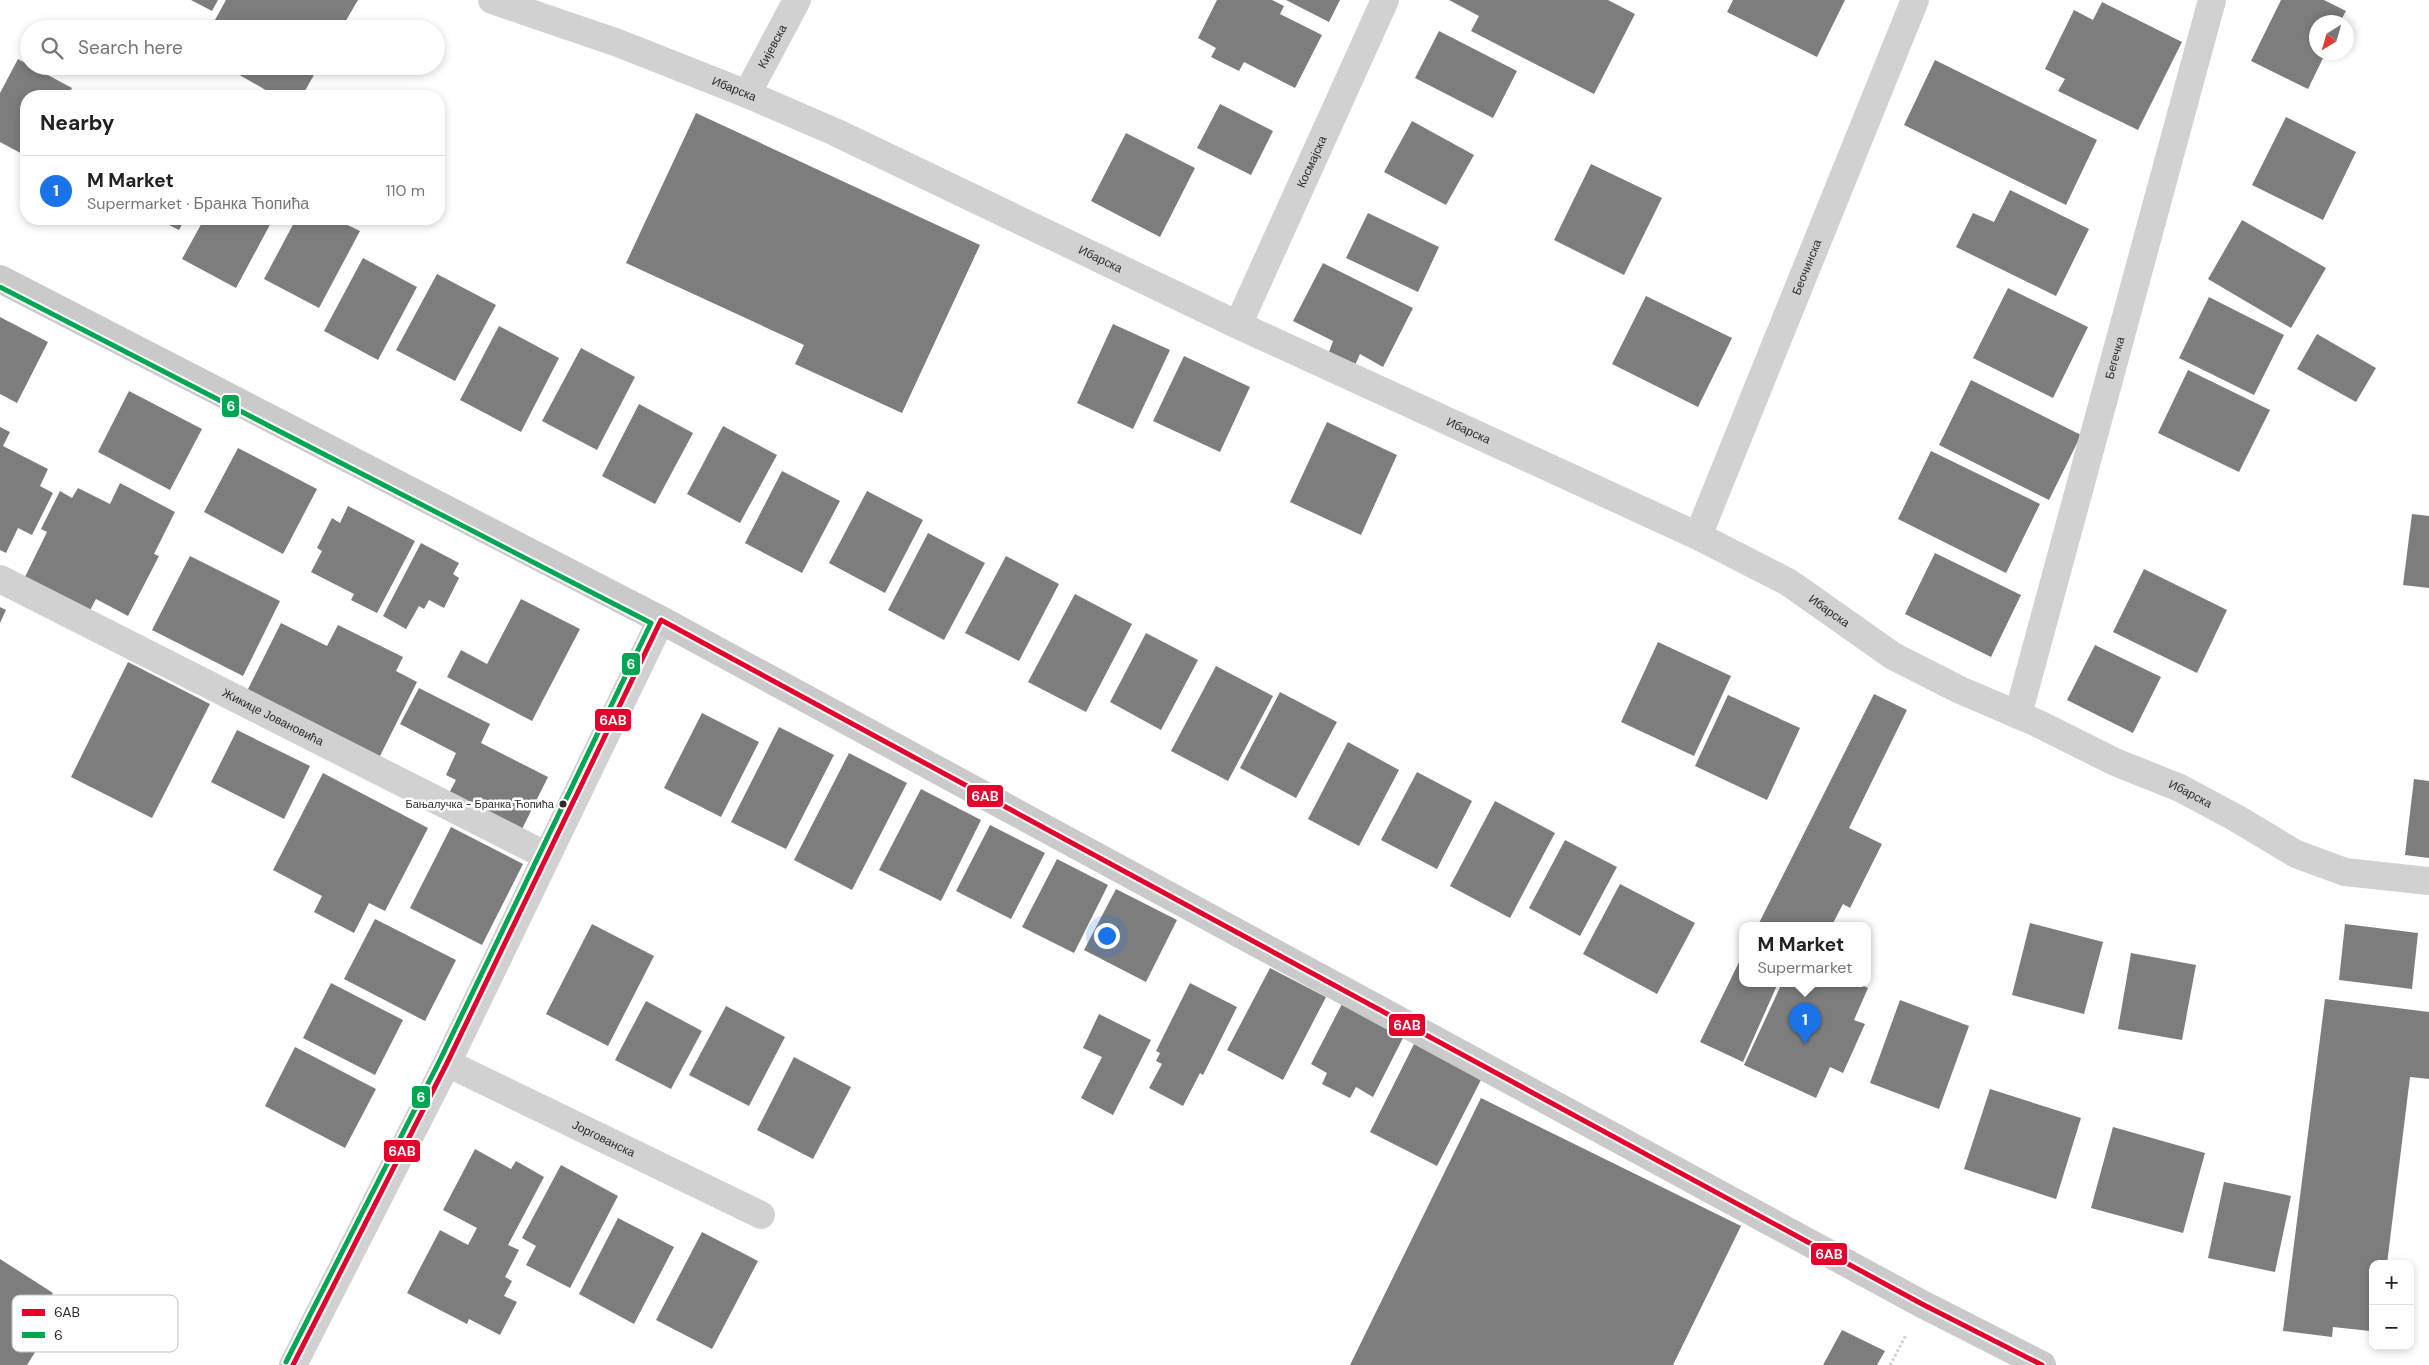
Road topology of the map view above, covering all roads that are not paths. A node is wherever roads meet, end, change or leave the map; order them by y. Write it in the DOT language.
graph roads {
  1 [pos="492,0"];
  2 [pos="796,0"];
  3 [pos="1385,0"];
  4 [pos="1915,0"];
  5 [pos="2212,0"];
  6 [pos="747,94"];
  7 [pos="0,279"];
  8 [pos="1238,325"];
  9 [pos="1698,536"];
  10 [pos="0,579"];
  11 [pos="661,620"];
  12 [pos="2018,715"];
  13 [pos="547,856"];
  14 [pos="2429,881"];
  15 [pos="447,1063"];
  16 [pos="761,1215"];
  17 [pos="293,1365"];
  18 [pos="2042,1365"];
  1 -- 6 [label="street, Ибарска"];
  2 -- 6 [label="street, Кијевска"];
  3 -- 8 [label="street, Космајска"];
  4 -- 9 [label="street, Беочинска"];
  5 -- 12 [label="street, Бегечка"];
  6 -- 8 [label="street, Ибарска"];
  7 -- 11 [label="street"];
  8 -- 9 [label="street, Ибарска"];
  9 -- 12 [label="street, Ибарска"];
  10 -- 13 [label="street, Жикице Јовановића"];
  11 -- 13 [label="street"];
  11 -- 18 [label="street"];
  12 -- 14 [label="street, Ибарска"];
  13 -- 15 [label="street"];
  15 -- 16 [label="street, Јоргованска"];
  15 -- 17 [label="street"];
}
